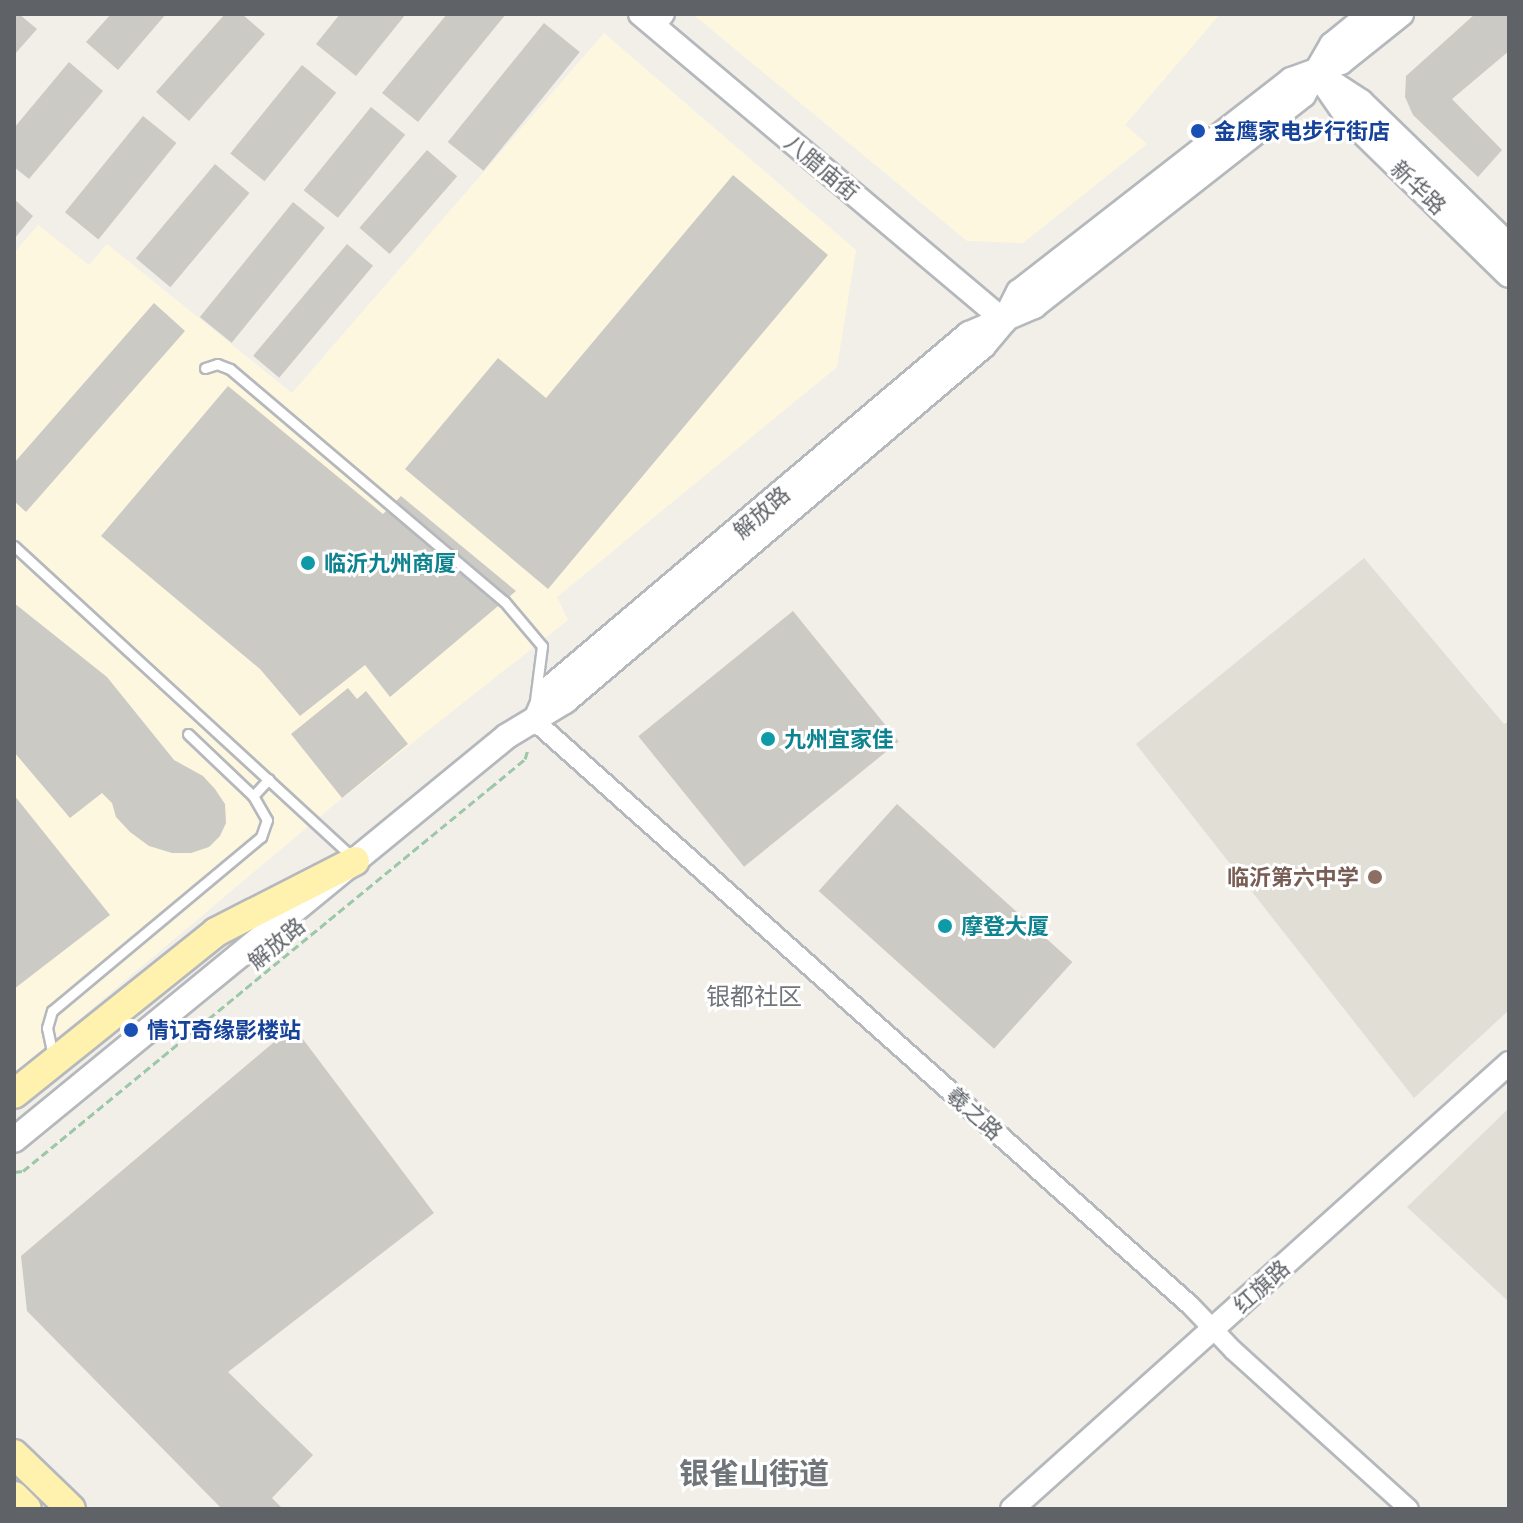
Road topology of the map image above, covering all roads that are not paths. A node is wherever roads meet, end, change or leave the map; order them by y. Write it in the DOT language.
graph roads {
  1 [pos="1370,14"];
  2 [pos="1401,14"];
  3 [pos="653,18"];
  4 [pos="1317,73"];
  5 [pos="1509,246"];
  6 [pos="1509,275"];
  7 [pos="1004,321"];
  8 [pos="205,368"];
  9 [pos="14,546"];
  10 [pos="536,722"];
  11 [pos="188,734"];
  12 [pos="269,779"];
  13 [pos="253,796"];
  14 [pos="355,861"];
  15 [pos="54,1062"];
  16 [pos="1509,1063"];
  17 [pos="14,1094"];
  18 [pos="14,1140"];
  19 [pos="14,1160"];
  20 [pos="1213,1331"];
  21 [pos="14,1454"];
  22 [pos="14,1496"];
  23 [pos="27,1509"];
  24 [pos="71,1509"];
  25 [pos="1012,1509"];
  26 [pos="1409,1509"];
  1 -- 4 [label="main road"];
  2 -- 4 [label="main road"];
  3 -- 7 [label="street, 八腊庙街"];
  4 -- 5 [label="main road, 新华路"];
  4 -- 6 [label="main road, 新华路"];
  4 -- 7 [label="main road"];
  7 -- 10 [label="main road, 解放路"];
  8 -- 10 [label="lane"];
  9 -- 12 [label="lane"];
  10 -- 14 [label="main road, 解放路"];
  10 -- 19 [label="main road, 解放路"];
  10 -- 20 [label="street, 羲之路"];
  11 -- 13 [label="lane"];
  12 -- 13 [label="lane"];
  12 -- 14 [label="lane"];
  13 -- 15 [label="lane"];
  14 -- 15 [label="main road"];
  14 -- 18 [label="main road, 解放路"];
  15 -- 17 [label="main road"];
  16 -- 20 [label="street, 红旗路"];
  20 -- 25 [label="street, 红旗路"];
  20 -- 26 [label="street, 羲之路"];
  21 -- 24 [label="main road"];
  22 -- 23 [label="main road"];
}
